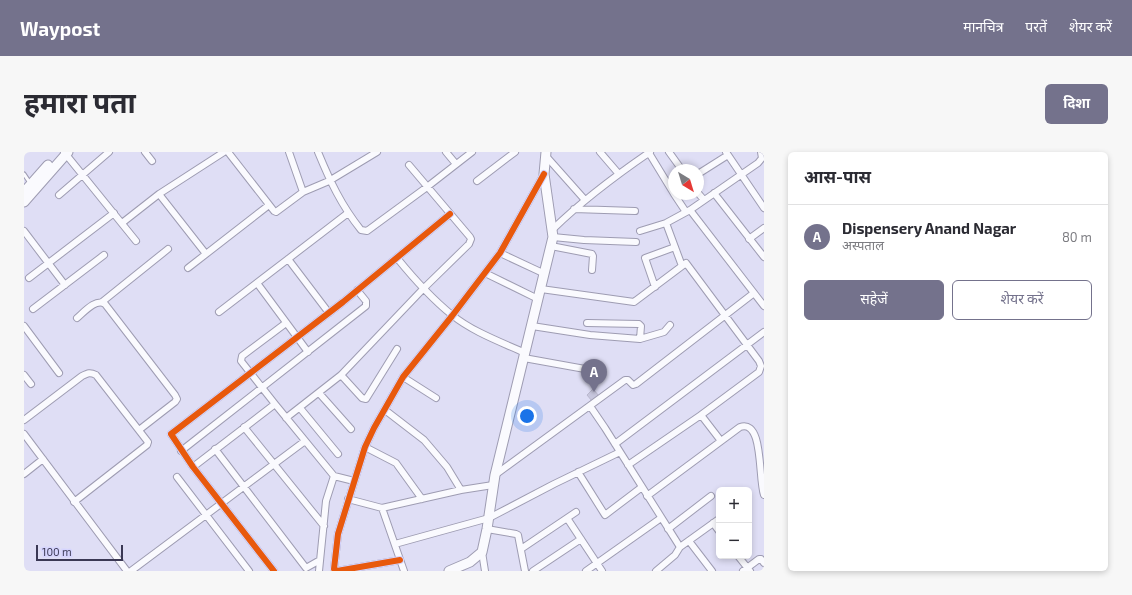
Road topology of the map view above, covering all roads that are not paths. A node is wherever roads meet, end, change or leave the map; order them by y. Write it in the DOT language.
graph roads {
  1 [pos="109,152"];
  2 [pos="145,152"];
  3 [pos="224,152"];
  4 [pos="228,152"];
  5 [pos="289,152"];
  6 [pos="318,152"];
  7 [pos="377,152"];
  8 [pos="446,152"];
  9 [pos="472,152"];
  10 [pos="515,152"];
  11 [pos="600,152"];
  12 [pos="649,152"];
  13 [pos="669,152"];
  14 [pos="761,152"];
  15 [pos="65,153"];
  16 [pos="727,153"];
  17 [pos="545,154"];
  18 [pos="152,161"];
  19 [pos="456,164"];
  20 [pos="678,164"];
  21 [pos="409,165"];
  22 [pos="704,170"];
  23 [pos="618,173"];
  24 [pos="24,174"];
  25 [pos="544,174"];
  26 [pos="83,175"];
  27 [pos="741,175"];
  28 [pos="329,181"];
  29 [pos="477,181"];
  30 [pos="668,184"];
  31 [pos="33,187"];
  32 [pos="427,187"];
  33 [pos="24,192"];
  34 [pos="303,192"];
  35 [pos="714,193"];
  36 [pos="159,194"];
  37 [pos="59,195"];
  38 [pos="585,200"];
  39 [pos="679,200"];
  40 [pos="704,200"];
  41 [pos="24,202"];
  42 [pos="270,205"];
  43 [pos="764,208"];
  44 [pos="574,209"];
  45 [pos="635,211"];
  46 [pos="688,211"];
  47 [pos="114,213"];
  48 [pos="348,213"];
  49 [pos="450,214"];
  50 [pos="122,223"];
  51 [pos="666,223"];
  52 [pos="764,229"];
  53 [pos="24,231"];
  54 [pos="640,231"];
  55 [pos="552,237"];
  56 [pos="749,238"];
  57 [pos="136,241"];
  58 [pos="636,242"];
  59 [pos="675,247"];
  60 [pos="168,249"];
  61 [pos="500,253"];
  62 [pos="206,254"];
  63 [pos="104,255"];
  64 [pos="397,258"];
  65 [pos="764,258"];
  66 [pos="288,259"];
  67 [pos="48,263"];
  68 [pos="682,266"];
  69 [pos="188,268"];
  70 [pos="592,270"];
  71 [pos="485,274"];
  72 [pos="544,274"];
  73 [pos="30,278"];
  74 [pos="257,283"];
  75 [pos="65,285"];
  76 [pos="655,287"];
  77 [pos="423,289"];
  78 [pos="541,289"];
  79 [pos="357,290"];
  80 [pos="754,293"];
  81 [pos="538,299"];
  82 [pos="102,302"];
  83 [pos="764,306"];
  84 [pos="33,309"];
  85 [pos="219,312"];
  86 [pos="328,313"];
  87 [pos="452,316"];
  88 [pos="726,316"];
  89 [pos="77,318"];
  90 [pos="587,323"];
  91 [pos="286,324"];
  92 [pos="670,325"];
  93 [pos="24,326"];
  94 [pos="532,326"];
  95 [pos="764,332"];
  96 [pos="296,338"];
  97 [pos="640,339"];
  98 [pos="747,344"];
  99 [pos="398,350"];
  100 [pos="308,352"];
  101 [pos="524,356"];
  102 [pos="596,371"];
  103 [pos="59,373"];
  104 [pos="251,373"];
  105 [pos="24,375"];
  106 [pos="341,375"];
  107 [pos="403,377"];
  108 [pos="31,384"];
  109 [pos="262,388"];
  110 [pos="319,393"];
  111 [pos="436,398"];
  112 [pos="275,404"];
  113 [pos="590,406"];
  114 [pos="300,408"];
  115 [pos="385,410"];
  116 [pos="701,414"];
  117 [pos="286,418"];
  118 [pos="24,420"];
  119 [pos="244,427"];
  120 [pos="139,430"];
  121 [pos="351,430"];
  122 [pos="24,434"];
  123 [pos="305,441"];
  124 [pos="721,441"];
  125 [pos="615,444"];
  126 [pos="365,447"];
  127 [pos="215,449"];
  128 [pos="181,451"];
  129 [pos="620,452"];
  130 [pos="338,454"];
  131 [pos="43,459"];
  132 [pos="274,465"];
  133 [pos="628,465"];
  134 [pos="193,467"];
  135 [pos="578,472"];
  136 [pos="24,474"];
  137 [pos="495,475"];
  138 [pos="334,476"];
  139 [pos="177,477"];
  140 [pos="354,481"];
  141 [pos="494,484"];
  142 [pos="244,487"];
  143 [pos="642,487"];
  144 [pos="461,490"];
  145 [pos="764,495"];
  146 [pos="647,496"];
  147 [pos="711,496"];
  148 [pos="348,499"];
  149 [pos="422,499"];
  150 [pos="74,502"];
  151 [pos="222,504"];
  152 [pos="382,508"];
  153 [pos="576,512"];
  154 [pos="206,515"];
  155 [pos="488,518"];
  156 [pos="567,518"];
  157 [pos="661,518"];
  158 [pos="716,521"];
  159 [pos="713,523"];
  160 [pos="324,526"];
  161 [pos="716,527"];
  162 [pos="487,529"];
  163 [pos="668,529"];
  164 [pos="581,539"];
  165 [pos="689,541"];
  166 [pos="395,544"];
  167 [pos="680,547"];
  168 [pos="521,549"];
  169 [pos="482,552"];
  170 [pos="740,559"];
  171 [pos="320,560"];
  172 [pos="400,560"];
  173 [pos="597,563"];
  174 [pos="764,563"];
  175 [pos="747,570"];
  176 [pos="127,571"];
  177 [pos="131,571"];
  178 [pos="249,571"];
  179 [pos="274,571"];
  180 [pos="319,571"];
  181 [pos="404,571"];
  182 [pos="448,571"];
  183 [pos="485,571"];
  184 [pos="524,571"];
  185 [pos="533,571"];
  186 [pos="586,571"];
  187 [pos="602,571"];
  188 [pos="656,571"];
  189 [pos="712,571"];
  1 -- 26 [label="street"];
  2 -- 18 [label="street"];
  3 -- 36 [label="street"];
  4 -- 42 [label="street"];
  5 -- 34 [label="street"];
  6 -- 28 [label="street"];
  7 -- 28 [label="street"];
  8 -- 19 [label="street"];
  9 -- 19 [label="street"];
  10 -- 29 [label="street"];
  11 -- 23 [label="street"];
  12 -- 23 [label="street"];
  12 -- 30 [label="street"];
  13 -- 20 [label="street"];
  14 -- 27 [label="street"];
  15 -- 26 [label="street"];
  15 -- 31 [label="street"];
  16 -- 22 [label="street"];
  16 -- 27 [label="street"];
  17 -- 25 [label="street"];
  17 -- 38 [label="street"];
  19 -- 32 [label="street"];
  21 -- 32 [label="street"];
  23 -- 38 [label="street"];
  24 -- 31 [label="lane"];
  25 -- 55 [label="street"];
  25 -- 61 [label="street"];
  26 -- 37 [label="street"];
  26 -- 47 [label="street"];
  27 -- 35 [label="street"];
  27 -- 43 [label="street"];
  28 -- 34 [label="street"];
  28 -- 48 [label="street"];
  31 -- 33 [label="street"];
  31 -- 41 [label="street"];
  32 -- 48 [label="street"];
  32 -- 49 [label="street"];
  34 -- 42 [label="street"];
  35 -- 40 [label="street"];
  35 -- 56 [label="street"];
  36 -- 50 [label="street"];
  36 -- 62 [label="street"];
  38 -- 44 [label="street"];
  39 -- 46 [label="street"];
  40 -- 46 [label="street"];
  42 -- 62 [label="street"];
  44 -- 45 [label="street"];
  44 -- 55 [label="street"];
  46 -- 51 [label="street"];
  46 -- 80 [label="street"];
  47 -- 50 [label="street"];
  47 -- 67 [label="street"];
  48 -- 66 [label="street"];
  49 -- 64 [label="street"];
  49 -- 77 [label="street"];
  50 -- 57 [label="street"];
  51 -- 54 [label="street"];
  51 -- 59 [label="street"];
  52 -- 56 [label="street"];
  53 -- 67 [label="street"];
  55 -- 58 [label="street"];
  55 -- 70 [label="street"];
  55 -- 72 [label="street"];
  56 -- 65 [label="street"];
  59 -- 68 [label="street"];
  59 -- 76 [label="street"];
  60 -- 82 [label="street"];
  61 -- 71 [label="street"];
  61 -- 72 [label="street"];
  62 -- 69 [label="street"];
  63 -- 75 [label="street"];
  64 -- 77 [label="street"];
  64 -- 79 [label="street"];
  66 -- 74 [label="street"];
  66 -- 86 [label="street"];
  67 -- 73 [label="street"];
  67 -- 75 [label="street"];
  68 -- 76 [label="street"];
  68 -- 88 [label="street"];
  71 -- 81 [label="street"];
  71 -- 87 [label="street"];
  72 -- 78 [label="street"];
  74 -- 85 [label="street"];
  74 -- 91 [label="street"];
  75 -- 84 [label="street"];
  76 -- 78 [label="street"];
  77 -- 87 [label="street"];
  77 -- 106 [label="street"];
  78 -- 81 [label="street"];
  79 -- 86 [label="street"];
  79 -- 100 [label="street"];
  80 -- 83 [label="street"];
  80 -- 88 [label="street"];
  81 -- 94 [label="street"];
  82 -- 89 [label="street"];
  82 -- 120 [label="street"];
  86 -- 96 [label="street"];
  87 -- 101 [label="street"];
  87 -- 107 [label="street"];
  88 -- 98 [label="street"];
  88 -- 113 [label="street"];
  90 -- 97 [label="street"];
  91 -- 96 [label="street"];
  91 -- 104 [label="street"];
  92 -- 97 [label="street"];
  93 -- 103 [label="street"];
  94 -- 97 [label="street"];
  94 -- 101 [label="street"];
  95 -- 98 [label="street"];
  96 -- 100 [label="street"];
  96 -- 104 [label="street"];
  98 -- 116 [label="street"];
  98 -- 125 [label="street"];
  99 -- 106 [label="street"];
  100 -- 109 [label="street"];
  101 -- 102 [label="street"];
  101 -- 137 [label="street"];
  104 -- 109 [label="street"];
  104 -- 128 [label="street"];
  105 -- 108 [label="street"];
  106 -- 110 [label="street"];
  107 -- 111 [label="street"];
  107 -- 115 [label="street"];
  109 -- 112 [label="street"];
  109 -- 128 [label="street"];
  110 -- 114 [label="street"];
  110 -- 121 [label="street"];
  112 -- 117 [label="street"];
  112 -- 119 [label="street"];
  113 -- 125 [label="street"];
  113 -- 137 [label="street"];
  114 -- 117 [label="street"];
  114 -- 130 [label="street"];
  115 -- 126 [label="street"];
  115 -- 144 [label="street"];
  116 -- 124 [label="street"];
  116 -- 133 [label="street"];
  117 -- 123 [label="street"];
  118 -- 120 [label="street"];
  119 -- 127 [label="street"];
  119 -- 132 [label="street"];
  120 -- 150 [label="street"];
  122 -- 131 [label="street"];
  123 -- 132 [label="street"];
  123 -- 138 [label="street"];
  124 -- 145 [label="street"];
  124 -- 146 [label="street"];
  125 -- 129 [label="street"];
  126 -- 140 [label="street"];
  126 -- 149 [label="street"];
  127 -- 134 [label="street"];
  127 -- 142 [label="street"];
  128 -- 134 [label="street"];
  129 -- 133 [label="street"];
  129 -- 135 [label="street"];
  131 -- 136 [label="street"];
  131 -- 150 [label="street"];
  132 -- 142 [label="street"];
  132 -- 160 [label="street"];
  133 -- 143 [label="street"];
  134 -- 151 [label="street"];
  135 -- 143 [label="street"];
  135 -- 155 [label="street"];
  137 -- 141 [label="street"];
  138 -- 140 [label="street"];
  138 -- 160 [label="street"];
  139 -- 154 [label="street"];
  140 -- 148 [label="street"];
  141 -- 144 [label="street"];
  141 -- 155 [label="street"];
  142 -- 151 [label="street"];
  142 -- 171 [label="street"];
  143 -- 146 [label="street"];
  144 -- 149 [label="street"];
  146 -- 157 [label="street"];
  147 -- 163 [label="street"];
  148 -- 152 [label="street"];
  148 -- 172 [label="street"];
  149 -- 152 [label="street"];
  150 -- 176 [label="street"];
  151 -- 154 [label="street"];
  151 -- 179 [label="street"];
  152 -- 166 [label="street"];
  153 -- 156 [label="street"];
  154 -- 177 [label="street"];
  154 -- 178 [label="street"];
  155 -- 162 [label="street"];
  155 -- 166 [label="street"];
  156 -- 164 [label="street"];
  156 -- 168 [label="street"];
  157 -- 163 [label="street"];
  157 -- 173 [label="street"];
  158 -- 159 [label="street"];
  159 -- 161 [label="street"];
  159 -- 165 [label="street"];
  160 -- 171 [label="street"];
  162 -- 168 [label="street"];
  162 -- 169 [label="street"];
  163 -- 167 [label="street"];
  164 -- 173 [label="street"];
  164 -- 185 [label="street"];
  165 -- 167 [label="street"];
  165 -- 189 [label="street"];
  166 -- 172 [label="street"];
  167 -- 188 [label="street"];
  168 -- 184 [label="street"];
  169 -- 182 [label="street"];
  169 -- 183 [label="street"];
  170 -- 175 [label="street"];
  171 -- 180 [label="street"];
  172 -- 181 [label="street"];
  173 -- 186 [label="street"];
  173 -- 187 [label="street"];
  174 -- 175 [label="street"];
}
